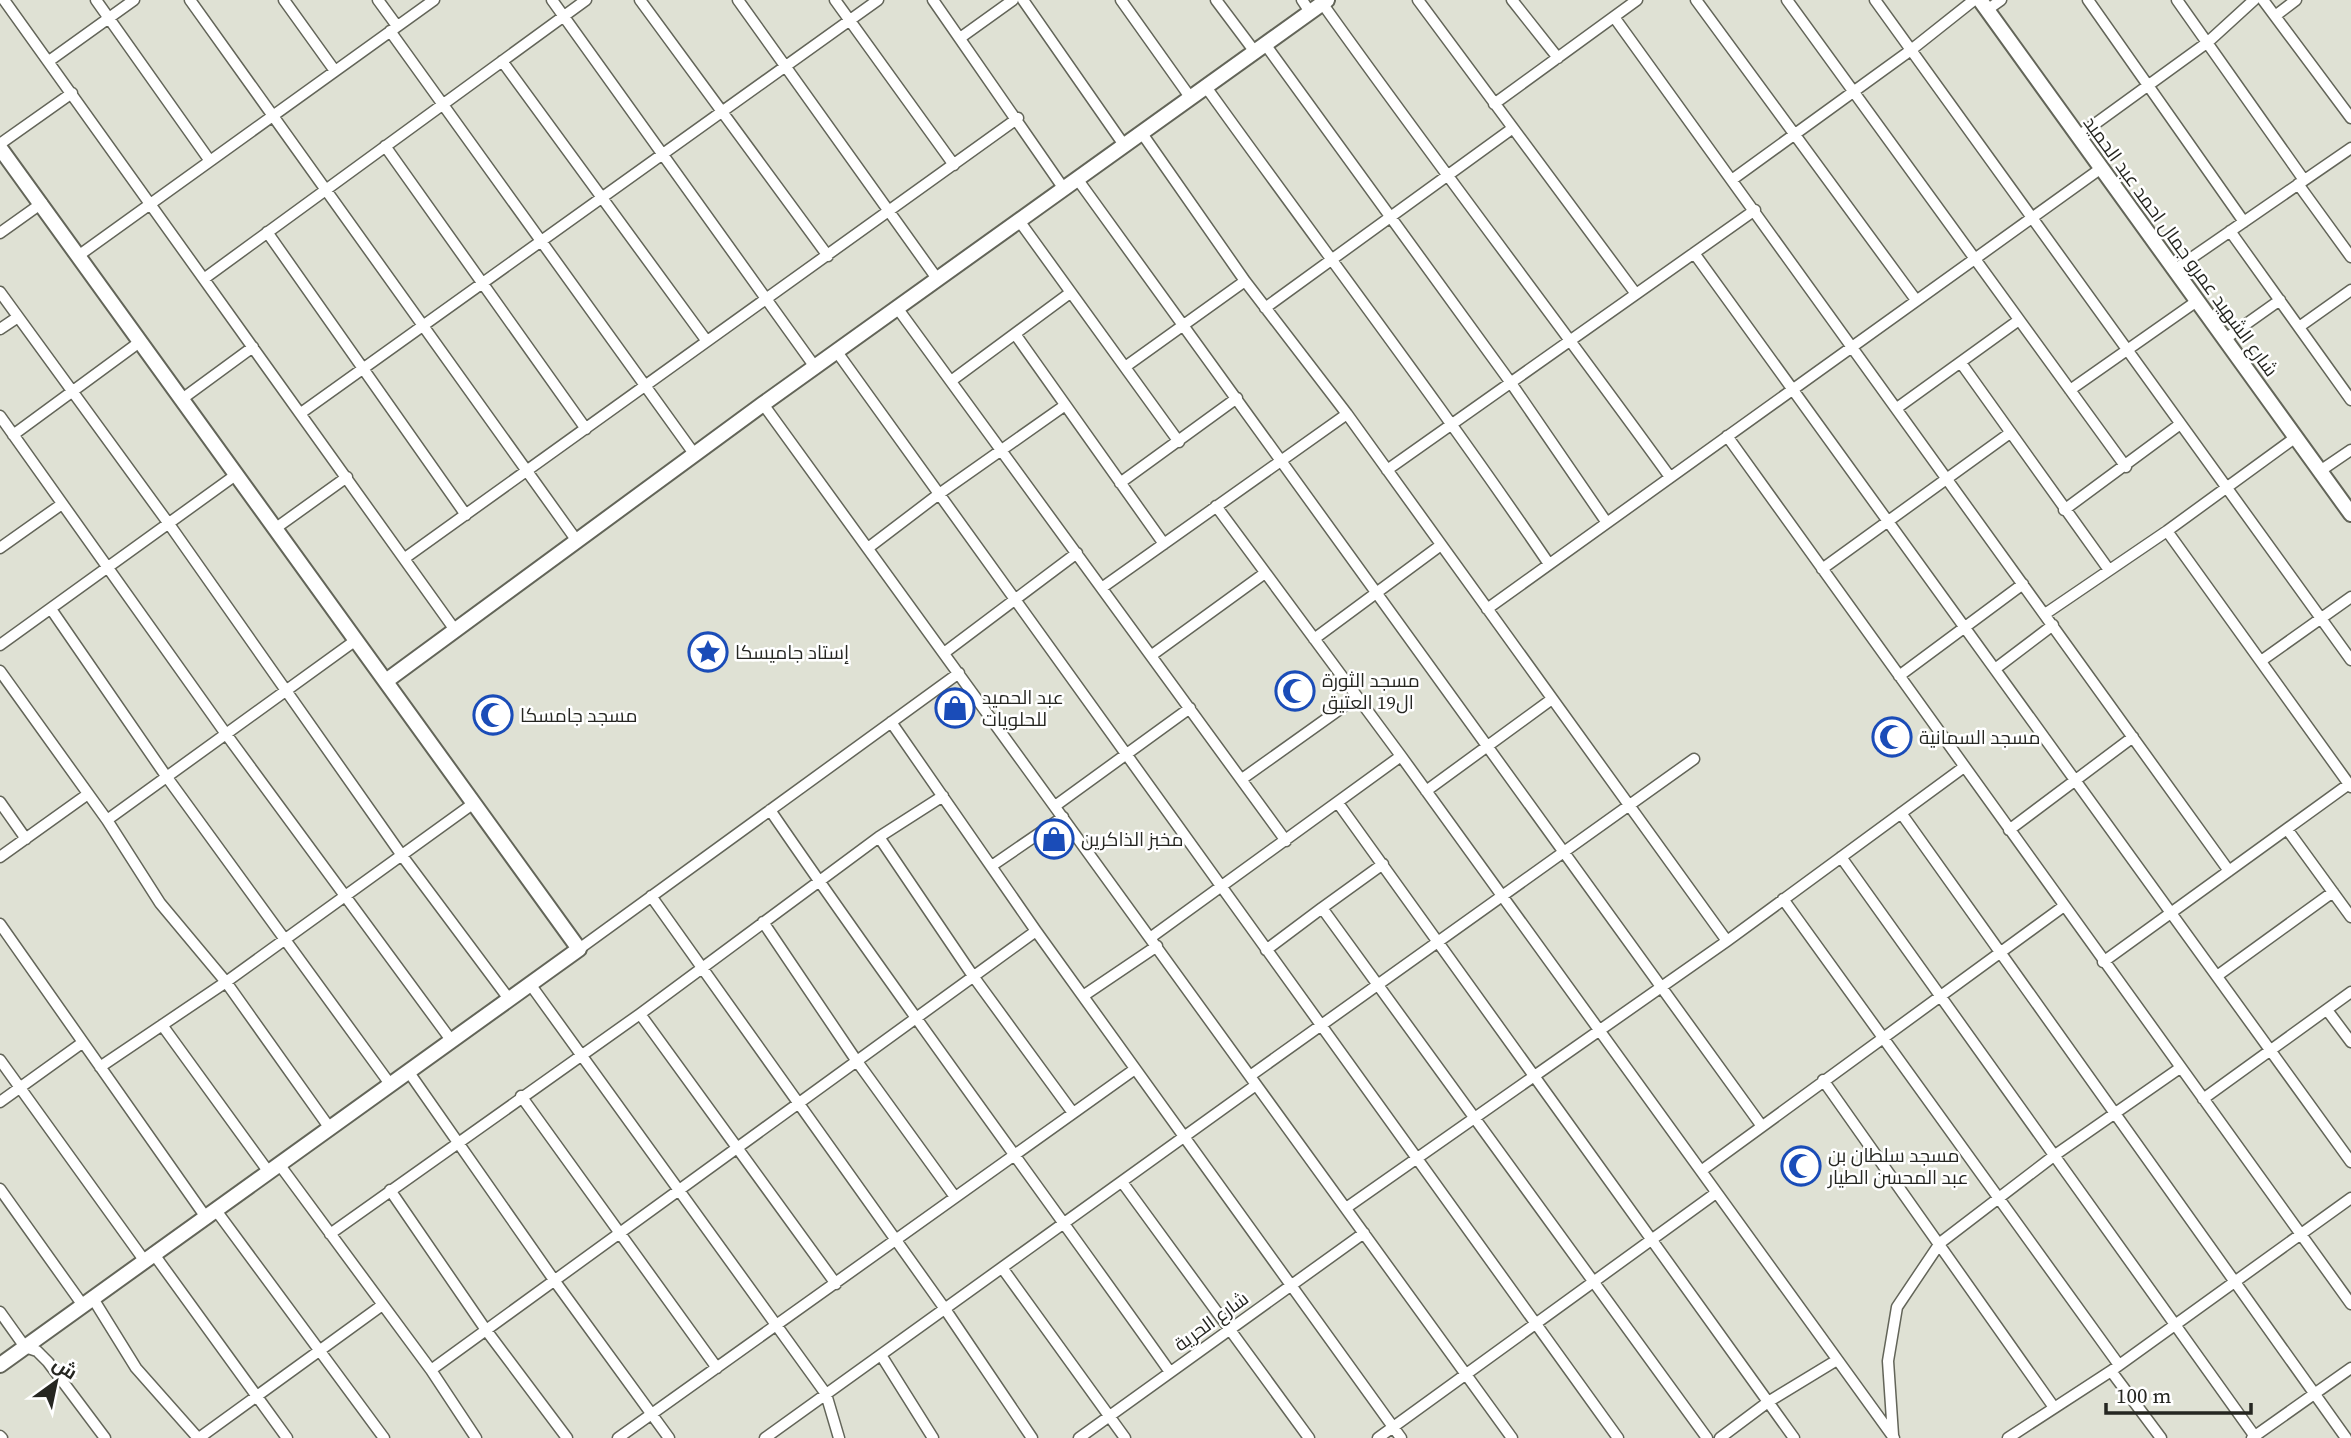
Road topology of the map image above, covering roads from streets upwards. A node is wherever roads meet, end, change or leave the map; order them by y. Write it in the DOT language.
graph roads {
  1 [pos="4,0"];
  2 [pos="96,0"];
  3 [pos="134,0"];
  4 [pos="190,0"];
  5 [pos="284,0"];
  6 [pos="378,0"];
  7 [pos="434,0"];
  8 [pos="552,0"];
  9 [pos="586,0"];
  10 [pos="640,0"];
  11 [pos="738,0"];
  12 [pos="835,0"];
  13 [pos="878,0"];
  14 [pos="933,0"];
  15 [pos="1013,0"];
  16 [pos="1023,0"];
  17 [pos="1121,0"];
  18 [pos="1216,0"];
  19 [pos="1418,0"];
  20 [pos="1512,0"];
  21 [pos="1637,0"];
  22 [pos="1696,0"];
  23 [pos="1787,0"];
  24 [pos="1875,0"];
  25 [pos="1974,0"];
  26 [pos="2001,0"];
  27 [pos="2088,0"];
  28 [pos="2176,0"];
  29 [pos="2254,0"];
  30 [pos="2263,0"];
  31 [pos="2296,0"];
  32 [pos="1315,4"];
  33 [pos="1984,5"];
  34 [pos="564,16"];
  35 [pos="2275,16"];
  36 [pos="1614,17"];
  37 [pos="109,18"];
  38 [pos="850,20"];
  39 [pos="394,29"];
  40 [pos="960,38"];
  41 [pos="2208,42"];
  42 [pos="1260,48"];
  43 [pos="1911,50"];
  44 [pos="1558,58"];
  45 [pos="49,61"];
  46 [pos="502,61"];
  47 [pos="786,66"];
  48 [pos="335,71"];
  49 [pos="1206,87"];
  50 [pos="2147,87"];
  51 [pos="1853,92"];
  52 [pos="72,93"];
  53 [pos="1191,97"];
  54 [pos="443,104"];
  55 [pos="1494,104"];
  56 [pos="722,112"];
  57 [pos="274,115"];
  58 [pos="1018,118"];
  59 [pos="2351,118"];
  60 [pos="1513,128"];
  61 [pos="1141,132"];
  62 [pos="1795,135"];
  63 [pos="2077,137"];
  64 [pos="1124,145"];
  65 [pos="0,146"];
  66 [pos="385,146"];
  67 [pos="2351,148"];
  68 [pos="663,154"];
  69 [pos="210,161"];
  70 [pos="954,165"];
  71 [pos="2100,169"];
  72 [pos="1445,176"];
  73 [pos="1733,179"];
  74 [pos="1077,180"];
  75 [pos="2301,182"];
  76 [pos="326,189"];
  77 [pos="1064,189"];
  78 [pos="602,198"];
  79 [pos="42,203"];
  80 [pos="151,204"];
  81 [pos="1755,209"];
  82 [pos="890,211"];
  83 [pos="1391,216"];
  84 [pos="2032,217"];
  85 [pos="1020,222"];
  86 [pos="2244,222"];
  87 [pos="2231,231"];
  88 [pos="267,232"];
  89 [pos="0,233"];
  90 [pos="542,241"];
  91 [pos="1694,253"];
  92 [pos="78,256"];
  93 [pos="828,256"];
  94 [pos="2351,257"];
  95 [pos="1974,258"];
  96 [pos="1330,260"];
  97 [pos="2174,270"];
  98 [pos="205,278"];
  99 [pos="938,280"];
  100 [pos="1245,281"];
  101 [pos="482,284"];
  102 [pos="2351,290"];
  103 [pos="0,292"];
  104 [pos="1070,293"];
  105 [pos="1636,294"];
  106 [pos="767,299"];
  107 [pos="1916,300"];
  108 [pos="2280,300"];
  109 [pos="2197,301"];
  110 [pos="1265,308"];
  111 [pos="898,309"];
  112 [pos="18,317"];
  113 [pos="2019,320"];
  114 [pos="424,325"];
  115 [pos="1184,325"];
  116 [pos="2299,327"];
  117 [pos="0,329"];
  118 [pos="1015,334"];
  119 [pos="2225,339"];
  120 [pos="706,340"];
  121 [pos="1571,340"];
  122 [pos="141,341"];
  123 [pos="253,346"];
  124 [pos="1853,346"];
  125 [pos="2128,351"];
  126 [pos="837,352"];
  127 [pos="1961,363"];
  128 [pos="815,367"];
  129 [pos="1125,367"];
  130 [pos="363,369"];
  131 [pos="951,381"];
  132 [pos="1511,383"];
  133 [pos="647,386"];
  134 [pos="1793,389"];
  135 [pos="2070,390"];
  136 [pos="72,392"];
  137 [pos="1237,398"];
  138 [pos="182,399"];
  139 [pos="2351,400"];
  140 [pos="763,404"];
  141 [pos="1064,406"];
  142 [pos="1897,408"];
  143 [pos="301,413"];
  144 [pos="1347,414"];
  145 [pos="0,416"];
  146 [pos="1453,423"];
  147 [pos="2179,425"];
  148 [pos="586,429"];
  149 [pos="2010,433"];
  150 [pos="13,435"];
  151 [pos="1727,436"];
  152 [pos="2296,437"];
  153 [pos="1179,442"];
  154 [pos="2351,450"];
  155 [pos="1001,452"];
  156 [pos="695,455"];
  157 [pos="1281,461"];
  158 [pos="2126,467"];
  159 [pos="1387,470"];
  160 [pos="528,471"];
  161 [pos="2320,471"];
  162 [pos="237,474"];
  163 [pos="347,477"];
  164 [pos="1670,477"];
  165 [pos="1948,478"];
  166 [pos="1120,483"];
  167 [pos="2227,488"];
  168 [pos="939,494"];
  169 [pos="62,504"];
  170 [pos="1216,506"];
  171 [pos="2064,510"];
  172 [pos="2351,514"];
  173 [pos="466,515"];
  174 [pos="1887,522"];
  175 [pos="1607,523"];
  176 [pos="169,524"];
  177 [pos="276,528"];
  178 [pos="2168,531"];
  179 [pos="576,541"];
  180 [pos="1164,544"];
  181 [pos="1441,545"];
  182 [pos="0,547"];
  183 [pos="868,548"];
  184 [pos="1077,553"];
  185 [pos="405,558"];
  186 [pos="1549,564"];
  187 [pos="110,566"];
  188 [pos="1822,569"];
  189 [pos="2109,570"];
  190 [pos="1265,573"];
  191 [pos="2023,584"];
  192 [pos="1103,587"];
  193 [pos="1377,593"];
  194 [pos="2351,597"];
  195 [pos="1014,600"];
  196 [pos="51,609"];
  197 [pos="1487,609"];
  198 [pos="2045,614"];
  199 [pos="2321,619"];
  200 [pos="2053,625"];
  201 [pos="1964,626"];
  202 [pos="455,630"];
  203 [pos="1314,639"];
  204 [pos="356,640"];
  205 [pos="0,645"];
  206 [pos="944,653"];
  207 [pos="1152,655"];
  208 [pos="2351,660"];
  209 [pos="2261,661"];
  210 [pos="1995,669"];
  211 [pos="0,671"];
  212 [pos="959,673"];
  213 [pos="1899,676"];
  214 [pos="386,681"];
  215 [pos="285,692"];
  216 [pos="1357,697"];
  217 [pos="1552,699"];
  218 [pos="1190,708"];
  219 [pos="891,722"];
  220 [pos="226,734"];
  221 [pos="2133,737"];
  222 [pos="1487,746"];
  223 [pos="1126,755"];
  224 [pos="1401,756"];
  225 [pos="1694,759"];
  226 [pos="1964,767"];
  227 [pos="166,776"];
  228 [pos="1242,779"];
  229 [pos="2075,780"];
  230 [pos="2350,785"];
  231 [pos="1426,791"];
  232 [pos="88,794"];
  233 [pos="943,796"];
  234 [pos="0,802"];
  235 [pos="474,803"];
  236 [pos="1338,803"];
  237 [pos="1629,805"];
  238 [pos="1055,806"];
  239 [pos="770,810"];
  240 [pos="1901,813"];
  241 [pos="1063,817"];
  242 [pos="107,820"];
  243 [pos="2287,829"];
  244 [pos="2009,830"];
  245 [pos="879,837"];
  246 [pos="26,839"];
  247 [pos="1286,841"];
  248 [pos="1564,852"];
  249 [pos="0,857"];
  250 [pos="403,857"];
  251 [pos="1841,857"];
  252 [pos="1383,864"];
  253 [pos="993,865"];
  254 [pos="2229,871"];
  255 [pos="819,881"];
  256 [pos="1222,887"];
  257 [pos="2333,891"];
  258 [pos="346,896"];
  259 [pos="651,896"];
  260 [pos="1502,896"];
  261 [pos="1783,900"];
  262 [pos="2063,906"];
  263 [pos="1322,908"];
  264 [pos="2171,913"];
  265 [pos="2351,917"];
  266 [pos="763,922"];
  267 [pos="0,924"];
  268 [pos="1036,931"];
  269 [pos="286,939"];
  270 [pos="1727,941"];
  271 [pos="1154,942"];
  272 [pos="1438,942"];
  273 [pos="579,948"];
  274 [pos="1266,950"];
  275 [pos="2001,952"];
  276 [pos="2103,962"];
  277 [pos="702,967"];
  278 [pos="973,975"];
  279 [pos="2217,976"];
  280 [pos="226,982"];
  281 [pos="530,984"];
  282 [pos="1376,986"];
  283 [pos="1661,987"];
  284 [pos="2351,992"];
  285 [pos="1940,995"];
  286 [pos="1083,996"];
  287 [pos="509,999"];
  288 [pos="2327,1010"];
  289 [pos="640,1014"];
  290 [pos="915,1019"];
  291 [pos="162,1025"];
  292 [pos="1320,1025"];
  293 [pos="1600,1031"];
  294 [pos="1882,1037"];
  295 [pos="451,1040"];
  296 [pos="2351,1042"];
  297 [pos="82,1044"];
  298 [pos="2270,1050"];
  299 [pos="581,1054"];
  300 [pos="0,1060"];
  301 [pos="856,1060"];
  302 [pos="100,1067"];
  303 [pos="2180,1068"];
  304 [pos="1135,1069"];
  305 [pos="408,1071"];
  306 [pos="1535,1076"];
  307 [pos="1823,1080"];
  308 [pos="1253,1081"];
  309 [pos="390,1084"];
  310 [pos="20,1087"];
  311 [pos="522,1096"];
  312 [pos="2203,1099"];
  313 [pos="0,1102"];
  314 [pos="797,1103"];
  315 [pos="1073,1113"];
  316 [pos="2116,1113"];
  317 [pos="1473,1119"];
  318 [pos="1760,1125"];
  319 [pos="329,1127"];
  320 [pos="1186,1136"];
  321 [pos="458,1142"];
  322 [pos="738,1146"];
  323 [pos="1015,1153"];
  324 [pos="2055,1155"];
  325 [pos="1415,1160"];
  326 [pos="2351,1163"];
  327 [pos="273,1168"];
  328 [pos="1701,1171"];
  329 [pos="1122,1182"];
  330 [pos="0,1189"];
  331 [pos="677,1189"];
  332 [pos="390,1190"];
  333 [pos="1716,1192"];
  334 [pos="955,1197"];
  335 [pos="2000,1198"];
  336 [pos="2351,1198"];
  337 [pos="1346,1208"];
  338 [pos="210,1213"];
  339 [pos="1066,1224"];
  340 [pos="619,1231"];
  341 [pos="1364,1233"];
  342 [pos="330,1234"];
  343 [pos="2301,1234"];
  344 [pos="895,1241"];
  345 [pos="1652,1241"];
  346 [pos="1940,1243"];
  347 [pos="149,1256"];
  348 [pos="1003,1269"];
  349 [pos="554,1280"];
  350 [pos="2236,1281"];
  351 [pos="1592,1283"];
  352 [pos="836,1284"];
  353 [pos="1290,1284"];
  354 [pos="87,1300"];
  355 [pos="2351,1304"];
  356 [pos="381,1306"];
  357 [pos="945,1310"];
  358 [pos="0,1312"];
  359 [pos="1534,1323"];
  360 [pos="2176,1324"];
  361 [pos="776,1327"];
  362 [pos="1230,1329"];
  363 [pos="486,1330"];
  364 [pos="25,1347"];
  365 [pos="321,1350"];
  366 [pos="881,1356"];
  367 [pos="1837,1360"];
  368 [pos="0,1365"];
  369 [pos="717,1368"];
  370 [pos="2115,1368"];
  371 [pos="2351,1368"];
  372 [pos="431,1370"];
  373 [pos="1170,1372"];
  374 [pos="1467,1375"];
  375 [pos="826,1394"];
  376 [pos="2316,1394"];
  377 [pos="256,1395"];
  378 [pos="1768,1402"];
  379 [pos="2053,1406"];
  380 [pos="651,1414"];
  381 [pos="1110,1416"];
  382 [pos="1393,1427"];
  383 [pos="474,1437"];
  384 [pos="2254,1437"];
  385 [pos="104,1438"];
  386 [pos="199,1438"];
  387 [pos="287,1438"];
  388 [pos="384,1438"];
  389 [pos="567,1438"];
  390 [pos="618,1438"];
  391 [pos="669,1438"];
  392 [pos="765,1438"];
  393 [pos="839,1438"];
  394 [pos="933,1438"];
  395 [pos="1032,1438"];
  396 [pos="1079,1438"];
  397 [pos="1125,1438"];
  398 [pos="1309,1438"];
  399 [pos="1378,1438"];
  400 [pos="1401,1438"];
  401 [pos="1512,1438"];
  402 [pos="1618,1438"];
  403 [pos="1707,1438"];
  404 [pos="1720,1438"];
  405 [pos="1794,1438"];
  406 [pos="1894,1438"];
  407 [pos="2008,1438"];
  408 [pos="2161,1438"];
  409 [pos="2346,1438"];
  1 -- 45 [label="street"];
  2 -- 37 [label="street"];
  3 -- 37 [label="street"];
  4 -- 57 [label="street"];
  5 -- 48 [label="street"];
  6 -- 39 [label="street"];
  7 -- 39 [label="street"];
  8 -- 34 [label="street"];
  9 -- 34 [label="street"];
  10 -- 56 [label="street"];
  11 -- 47 [label="street"];
  12 -- 38 [label="street"];
  13 -- 38 [label="street"];
  14 -- 40 [label="street"];
  15 -- 40 [label="street"];
  16 -- 64 [label="street"];
  17 -- 53 [label="street"];
  18 -- 42 [label="street"];
  19 -- 55 [label="street"];
  20 -- 44 [label="street"];
  21 -- 36 [label="street"];
  22 -- 62 [label="street"];
  23 -- 51 [label="street"];
  24 -- 43 [label="street"];
  25 -- 43 [label="street"];
  26 -- 33 [label="street"];
  27 -- 50 [label="street"];
  28 -- 41 [label="street"];
  29 -- 41 [label="street"];
  30 -- 35 [label="street"];
  31 -- 35 [label="street"];
  32 -- 42 [label="street"];
  32 -- 72 [label="street"];
  33 -- 63 [label="street, شارع الشهيد عمرو جمال احمد عبد الحميد"];
  34 -- 46 [label="street"];
  34 -- 68 [label="street"];
  35 -- 59 [label="street"];
  36 -- 44 [label="street"];
  36 -- 73 [label="street"];
  37 -- 45 [label="street"];
  37 -- 69 [label="street"];
  38 -- 47 [label="street"];
  38 -- 70 [label="street"];
  39 -- 48 [label="street"];
  39 -- 54 [label="street"];
  40 -- 58 [label="street"];
  41 -- 50 [label="street"];
  41 -- 75 [label="street"];
  42 -- 49 [label="street"];
  42 -- 83 [label="street"];
  43 -- 51 [label="street"];
  43 -- 84 [label="street"];
  44 -- 55 [label="street"];
  45 -- 52 [label="street"];
  46 -- 54 [label="street"];
  46 -- 78 [label="street"];
  47 -- 56 [label="street"];
  47 -- 82 [label="street"];
  48 -- 57 [label="street"];
  49 -- 53 [label="street"];
  49 -- 96 [label="street"];
  50 -- 63 [label="street"];
  50 -- 86 [label="street"];
  51 -- 62 [label="street"];
  51 -- 95 [label="street"];
  52 -- 65 [label="street"];
  52 -- 80 [label="street"];
  53 -- 61 [label="street"];
  54 -- 66 [label="street"];
  54 -- 90 [label="street"];
  55 -- 60 [label="street"];
  56 -- 68 [label="street"];
  56 -- 93 [label="street"];
  57 -- 69 [label="street"];
  57 -- 76 [label="street"];
  58 -- 70 [label="street"];
  58 -- 77 [label="street"];
  60 -- 72 [label="street"];
  60 -- 105 [label="street"];
  61 -- 64 [label="street"];
  61 -- 100 [label="street"];
  62 -- 73 [label="street"];
  62 -- 107 [label="street"];
  63 -- 71 [label="street, شارع الشهيد عمرو جمال احمد عبد الحميد"];
  64 -- 74 [label="street"];
  65 -- 79 [label="street"];
  66 -- 76 [label="street"];
  66 -- 101 [label="street"];
  67 -- 75 [label="street"];
  68 -- 78 [label="street"];
  68 -- 106 [label="street"];
  69 -- 80 [label="street"];
  70 -- 82 [label="street"];
  71 -- 84 [label="street"];
  71 -- 97 [label="street, شارع الشهيد عمرو جمال احمد عبد الحميد"];
  72 -- 83 [label="street"];
  72 -- 121 [label="street"];
  73 -- 81 [label="street"];
  74 -- 77 [label="street"];
  74 -- 115 [label="street"];
  75 -- 86 [label="street"];
  75 -- 94 [label="street"];
  76 -- 88 [label="street"];
  76 -- 114 [label="street"];
  77 -- 85 [label="street"];
  78 -- 90 [label="street"];
  78 -- 120 [label="street"];
  79 -- 89 [label="street"];
  79 -- 92 [label="street"];
  80 -- 92 [label="street"];
  80 -- 98 [label="street"];
  81 -- 91 [label="street"];
  81 -- 124 [label="street"];
  82 -- 93 [label="street"];
  82 -- 99 [label="street"];
  83 -- 96 [label="street"];
  83 -- 132 [label="street"];
  84 -- 95 [label="street"];
  84 -- 125 [label="street"];
  85 -- 99 [label="street"];
  85 -- 104 [label="street"];
  86 -- 87 [label="street"];
  87 -- 97 [label="street"];
  87 -- 108 [label="street"];
  88 -- 98 [label="street"];
  88 -- 130 [label="street"];
  90 -- 101 [label="street"];
  90 -- 133 [label="street"];
  91 -- 105 [label="street"];
  91 -- 134 [label="street"];
  92 -- 122 [label="street"];
  93 -- 106 [label="street"];
  95 -- 107 [label="street"];
  95 -- 113 [label="street"];
  96 -- 110 [label="street"];
  96 -- 146 [label="street"];
  97 -- 109 [label="street, شارع الشهيد عمرو جمال احمد عبد الحميد"];
  98 -- 123 [label="street"];
  99 -- 111 [label="street"];
  100 -- 110 [label="street"];
  100 -- 115 [label="street"];
  101 -- 114 [label="street"];
  101 -- 148 [label="street"];
  102 -- 116 [label="street"];
  103 -- 112 [label="street"];
  104 -- 118 [label="street"];
  104 -- 129 [label="street"];
  105 -- 121 [label="street"];
  106 -- 120 [label="street"];
  106 -- 128 [label="street"];
  107 -- 124 [label="street"];
  108 -- 116 [label="street"];
  108 -- 119 [label="street"];
  109 -- 119 [label="street, شارع الشهيد عمرو جمال احمد عبد الحميد"];
  109 -- 125 [label="street"];
  110 -- 144 [label="street"];
  111 -- 126 [label="street"];
  111 -- 131 [label="street"];
  112 -- 117 [label="street"];
  112 -- 136 [label="street"];
  113 -- 127 [label="street"];
  113 -- 135 [label="street"];
  114 -- 130 [label="street"];
  114 -- 160 [label="street"];
  115 -- 129 [label="street"];
  115 -- 137 [label="street"];
  116 -- 139 [label="street"];
  118 -- 131 [label="street"];
  118 -- 141 [label="street"];
  119 -- 152 [label="street, شارع الشهيد عمرو جمال احمد عبد الحميد"];
  120 -- 133 [label="street"];
  121 -- 132 [label="street"];
  121 -- 164 [label="street"];
  122 -- 136 [label="street"];
  122 -- 138 [label="street"];
  123 -- 138 [label="street"];
  123 -- 143 [label="street"];
  124 -- 134 [label="street"];
  124 -- 142 [label="street"];
  125 -- 135 [label="street"];
  125 -- 147 [label="street"];
  126 -- 128 [label="street"];
  126 -- 168 [label="street"];
  127 -- 142 [label="street"];
  127 -- 149 [label="street"];
  128 -- 140 [label="street"];
  129 -- 153 [label="street"];
  130 -- 143 [label="street"];
  130 -- 173 [label="street"];
  131 -- 155 [label="street"];
  132 -- 146 [label="street"];
  132 -- 175 [label="street"];
  133 -- 148 [label="street"];
  133 -- 156 [label="street"];
  134 -- 151 [label="street"];
  134 -- 174 [label="street"];
  135 -- 158 [label="street"];
  136 -- 150 [label="street"];
  136 -- 176 [label="street"];
  137 -- 153 [label="street"];
  137 -- 157 [label="street"];
  138 -- 162 [label="street"];
  140 -- 156 [label="street"];
  140 -- 183 [label="street"];
  141 -- 155 [label="street"];
  141 -- 166 [label="street"];
  142 -- 165 [label="street"];
  143 -- 163 [label="street"];
  144 -- 157 [label="street"];
  144 -- 159 [label="street"];
  145 -- 150 [label="street"];
  146 -- 159 [label="street"];
  146 -- 186 [label="street"];
  147 -- 158 [label="street"];
  147 -- 167 [label="street"];
  148 -- 160 [label="street"];
  149 -- 165 [label="street"];
  149 -- 171 [label="street"];
  150 -- 169 [label="street"];
  151 -- 164 [label="street"];
  151 -- 188 [label="street"];
  152 -- 161 [label="street, شارع الشهيد عمرو جمال احمد عبد الحميد"];
  152 -- 167 [label="street"];
  153 -- 166 [label="street"];
  154 -- 161 [label="street"];
  155 -- 168 [label="street"];
  155 -- 184 [label="street"];
  156 -- 179 [label="street"];
  157 -- 170 [label="street"];
  157 -- 193 [label="street"];
  158 -- 171 [label="street"];
  159 -- 181 [label="street"];
  160 -- 173 [label="street"];
  160 -- 179 [label="street"];
  161 -- 172 [label="street, شارع الشهيد عمرو جمال احمد عبد الحميد"];
  162 -- 176 [label="street"];
  162 -- 177 [label="street"];
  163 -- 177 [label="street"];
  163 -- 185 [label="street"];
  164 -- 175 [label="street"];
  165 -- 174 [label="street"];
  165 -- 191 [label="street"];
  166 -- 180 [label="street"];
  167 -- 178 [label="street"];
  167 -- 199 [label="street"];
  168 -- 183 [label="street"];
  168 -- 195 [label="street"];
  169 -- 182 [label="street"];
  169 -- 187 [label="street"];
  170 -- 180 [label="street"];
  170 -- 190 [label="street"];
  171 -- 189 [label="street"];
  173 -- 185 [label="street"];
  174 -- 188 [label="street"];
  174 -- 201 [label="street"];
  175 -- 186 [label="street"];
  176 -- 187 [label="street"];
  176 -- 215 [label="street"];
  177 -- 204 [label="street"];
  178 -- 189 [label="street"];
  178 -- 209 [label="street"];
  179 -- 202 [label="street"];
  180 -- 192 [label="street"];
  181 -- 193 [label="street"];
  181 -- 197 [label="street"];
  183 -- 206 [label="street"];
  184 -- 192 [label="street"];
  184 -- 195 [label="street"];
  185 -- 202 [label="street"];
  186 -- 197 [label="street"];
  187 -- 196 [label="street"];
  187 -- 220 [label="street"];
  188 -- 213 [label="street"];
  189 -- 198 [label="street"];
  190 -- 203 [label="street"];
  190 -- 207 [label="street"];
  191 -- 198 [label="street"];
  191 -- 201 [label="street"];
  192 -- 207 [label="street"];
  193 -- 203 [label="street"];
  193 -- 222 [label="street"];
  194 -- 199 [label="street"];
  195 -- 206 [label="street"];
  195 -- 223 [label="street"];
  196 -- 205 [label="street"];
  196 -- 227 [label="street"];
  197 -- 217 [label="street"];
  198 -- 200 [label="street"];
  199 -- 208 [label="street"];
  199 -- 209 [label="street"];
  200 -- 210 [label="street"];
  200 -- 221 [label="street"];
  201 -- 210 [label="street"];
  201 -- 213 [label="street"];
  202 -- 214 [label="street"];
  203 -- 216 [label="street"];
  204 -- 214 [label="street"];
  204 -- 215 [label="street"];
  206 -- 212 [label="street"];
  207 -- 218 [label="street"];
  209 -- 230 [label="street"];
  210 -- 229 [label="street"];
  211 -- 232 [label="street"];
  212 -- 219 [label="street"];
  212 -- 238 [label="street"];
  213 -- 226 [label="street"];
  214 -- 235 [label="street"];
  215 -- 220 [label="street"];
  215 -- 250 [label="street"];
  216 -- 224 [label="street"];
  216 -- 228 [label="street"];
  217 -- 222 [label="street"];
  217 -- 237 [label="street"];
  218 -- 223 [label="street"];
  218 -- 228 [label="street"];
  219 -- 233 [label="street"];
  219 -- 239 [label="street"];
  220 -- 227 [label="street"];
  220 -- 258 [label="street"];
  221 -- 229 [label="street"];
  221 -- 254 [label="street"];
  222 -- 231 [label="street"];
  222 -- 248 [label="street"];
  223 -- 238 [label="street"];
  223 -- 256 [label="street"];
  224 -- 231 [label="street"];
  224 -- 236 [label="street"];
  225 -- 237 [label="street"];
  226 -- 240 [label="street"];
  226 -- 244 [label="street"];
  227 -- 242 [label="street"];
  227 -- 269 [label="street"];
  228 -- 247 [label="street"];
  229 -- 244 [label="street"];
  229 -- 264 [label="street"];
  230 -- 243 [label="street"];
  231 -- 260 [label="street"];
  232 -- 242 [label="street"];
  232 -- 246 [label="street"];
  233 -- 245 [label="street"];
  233 -- 253 [label="street"];
  234 -- 246 [label="street"];
  235 -- 250 [label="street"];
  235 -- 273 [label="street"];
  236 -- 247 [label="street"];
  236 -- 252 [label="street"];
  237 -- 248 [label="street"];
  237 -- 270 [label="street"];
  238 -- 241 [label="street"];
  239 -- 255 [label="street"];
  239 -- 259 [label="street"];
  240 -- 251 [label="street"];
  240 -- 275 [label="street"];
  241 -- 253 [label="street"];
  241 -- 271 [label="street"];
  242 -- 280 [label="street"];
  243 -- 254 [label="street"];
  243 -- 257 [label="street"];
  244 -- 262 [label="street"];
  245 -- 255 [label="street"];
  245 -- 278 [label="street"];
  246 -- 249 [label="street"];
  247 -- 256 [label="street"];
  248 -- 260 [label="street"];
  248 -- 283 [label="street"];
  250 -- 258 [label="street"];
  250 -- 287 [label="street"];
  251 -- 261 [label="street"];
  251 -- 285 [label="street"];
  252 -- 263 [label="street"];
  252 -- 272 [label="street"];
  253 -- 268 [label="street"];
  254 -- 264 [label="street"];
  255 -- 266 [label="street"];
  255 -- 290 [label="street"];
  256 -- 271 [label="street"];
  256 -- 274 [label="street"];
  257 -- 265 [label="street"];
  257 -- 279 [label="street"];
  258 -- 269 [label="street"];
  258 -- 295 [label="street"];
  259 -- 273 [label="street"];
  259 -- 277 [label="street"];
  260 -- 272 [label="street"];
  260 -- 293 [label="street"];
  261 -- 270 [label="street"];
  261 -- 294 [label="street"];
  262 -- 275 [label="street"];
  262 -- 276 [label="street"];
  263 -- 274 [label="street"];
  263 -- 282 [label="street"];
  264 -- 276 [label="street"];
  264 -- 279 [label="street"];
  266 -- 277 [label="street"];
  266 -- 301 [label="street"];
  267 -- 297 [label="street"];
  268 -- 278 [label="street"];
  268 -- 286 [label="street"];
  269 -- 280 [label="street"];
  269 -- 309 [label="street"];
  270 -- 283 [label="street"];
  271 -- 286 [label="street"];
  271 -- 308 [label="street"];
  272 -- 282 [label="street"];
  272 -- 306 [label="street"];
  273 -- 281 [label="street"];
  274 -- 292 [label="street"];
  275 -- 285 [label="street"];
  275 -- 316 [label="street"];
  276 -- 303 [label="street"];
  277 -- 289 [label="street"];
  277 -- 314 [label="street"];
  278 -- 290 [label="street"];
  278 -- 315 [label="street"];
  279 -- 298 [label="street"];
  280 -- 291 [label="street"];
  280 -- 319 [label="street"];
  281 -- 287 [label="street"];
  281 -- 299 [label="street"];
  282 -- 292 [label="street"];
  282 -- 317 [label="street"];
  283 -- 293 [label="street"];
  283 -- 318 [label="street"];
  284 -- 288 [label="street"];
  285 -- 294 [label="street"];
  285 -- 324 [label="street"];
  286 -- 304 [label="street"];
  287 -- 295 [label="street"];
  288 -- 296 [label="street"];
  288 -- 298 [label="street"];
  289 -- 299 [label="street"];
  289 -- 322 [label="street"];
  290 -- 301 [label="street"];
  290 -- 323 [label="street"];
  291 -- 302 [label="street"];
  291 -- 327 [label="street"];
  292 -- 308 [label="street"];
  292 -- 325 [label="street"];
  293 -- 306 [label="street"];
  293 -- 328 [label="street"];
  294 -- 307 [label="street"];
  294 -- 335 [label="street"];
  295 -- 305 [label="street"];
  297 -- 302 [label="street"];
  297 -- 310 [label="street"];
  298 -- 312 [label="street"];
  298 -- 326 [label="street"];
  299 -- 311 [label="street"];
  299 -- 331 [label="street"];
  300 -- 310 [label="street"];
  301 -- 314 [label="street"];
  301 -- 334 [label="street"];
  302 -- 338 [label="street"];
  303 -- 312 [label="street"];
  303 -- 316 [label="street"];
  304 -- 315 [label="street"];
  304 -- 320 [label="street"];
  305 -- 309 [label="street"];
  305 -- 321 [label="street"];
  306 -- 317 [label="street"];
  306 -- 345 [label="street"];
  307 -- 318 [label="street"];
  307 -- 346 [label="street"];
  308 -- 320 [label="street"];
  308 -- 337 [label="street"];
  309 -- 319 [label="street"];
  310 -- 313 [label="street"];
  310 -- 347 [label="street"];
  311 -- 321 [label="street"];
  311 -- 340 [label="street"];
  312 -- 343 [label="street"];
  314 -- 322 [label="street"];
  314 -- 344 [label="street"];
  315 -- 323 [label="street"];
  316 -- 324 [label="street"];
  316 -- 350 [label="street"];
  317 -- 325 [label="street"];
  317 -- 351 [label="street"];
  318 -- 328 [label="street"];
  319 -- 327 [label="street"];
  320 -- 329 [label="street"];
  320 -- 353 [label="street"];
  321 -- 332 [label="street"];
  321 -- 349 [label="street"];
  322 -- 331 [label="street"];
  322 -- 352 [label="street"];
  323 -- 334 [label="street"];
  323 -- 339 [label="street"];
  324 -- 335 [label="street"];
  324 -- 360 [label="street"];
  325 -- 337 [label="street"];
  325 -- 359 [label="street"];
  327 -- 338 [label="street"];
  327 -- 342 [label="street"];
  328 -- 333 [label="street"];
  329 -- 339 [label="street"];
  329 -- 362 [label="street"];
  330 -- 354 [label="street"];
  331 -- 340 [label="street"];
  331 -- 361 [label="street"];
  332 -- 342 [label="street"];
  332 -- 363 [label="street"];
  333 -- 345 [label="street"];
  333 -- 367 [label="street"];
  334 -- 344 [label="street"];
  335 -- 346 [label="street"];
  335 -- 370 [label="street"];
  336 -- 343 [label="street"];
  337 -- 341 [label="street"];
  338 -- 347 [label="street"];
  338 -- 365 [label="street"];
  339 -- 348 [label="street"];
  339 -- 373 [label="street"];
  340 -- 349 [label="street"];
  340 -- 369 [label="street"];
  341 -- 353 [label="street, شارع الحرية"];
  341 -- 374 [label="street"];
  342 -- 356 [label="street"];
  343 -- 350 [label="street"];
  343 -- 355 [label="street"];
  344 -- 352 [label="street"];
  344 -- 357 [label="street"];
  345 -- 351 [label="street"];
  345 -- 378 [label="street"];
  346 -- 379 [label="street"];
  346 -- 406 [label="street"];
  347 -- 354 [label="street"];
  347 -- 377 [label="street"];
  348 -- 357 [label="street"];
  348 -- 381 [label="street"];
  349 -- 363 [label="street"];
  349 -- 380 [label="street"];
  350 -- 360 [label="street"];
  350 -- 376 [label="street"];
  351 -- 359 [label="street"];
  351 -- 403 [label="street"];
  352 -- 361 [label="street"];
  353 -- 362 [label="street, شارع الحرية"];
  353 -- 382 [label="street"];
  354 -- 364 [label="street"];
  354 -- 386 [label="street"];
  356 -- 365 [label="street"];
  356 -- 372 [label="street"];
  357 -- 366 [label="street"];
  357 -- 395 [label="street"];
  358 -- 364 [label="street"];
  359 -- 374 [label="street"];
  359 -- 402 [label="street"];
  360 -- 370 [label="street"];
  360 -- 384 [label="street"];
  361 -- 369 [label="street"];
  361 -- 375 [label="street"];
  362 -- 373 [label="street, شارع الحرية"];
  362 -- 398 [label="street"];
  363 -- 372 [label="street"];
  363 -- 389 [label="street"];
  364 -- 368 [label="street"];
  364 -- 385 [label="street"];
  365 -- 377 [label="street"];
  365 -- 388 [label="street"];
  366 -- 375 [label="street"];
  366 -- 394 [label="street"];
  367 -- 378 [label="street"];
  367 -- 406 [label="street"];
  369 -- 380 [label="street"];
  370 -- 379 [label="street"];
  370 -- 408 [label="street"];
  371 -- 376 [label="street"];
  372 -- 383 [label="street"];
  373 -- 381 [label="street, شارع الحرية"];
  374 -- 382 [label="street"];
  374 -- 401 [label="street"];
  375 -- 392 [label="street"];
  375 -- 393 [label="street"];
  376 -- 384 [label="street"];
  376 -- 409 [label="street"];
  377 -- 386 [label="street"];
  377 -- 387 [label="street"];
  378 -- 404 [label="street"];
  378 -- 405 [label="street"];
  379 -- 407 [label="street"];
  380 -- 390 [label="street"];
  380 -- 391 [label="street"];
  381 -- 396 [label="street, شارع الحرية"];
  381 -- 397 [label="street"];
  382 -- 399 [label="street"];
  382 -- 400 [label="street"];
}
